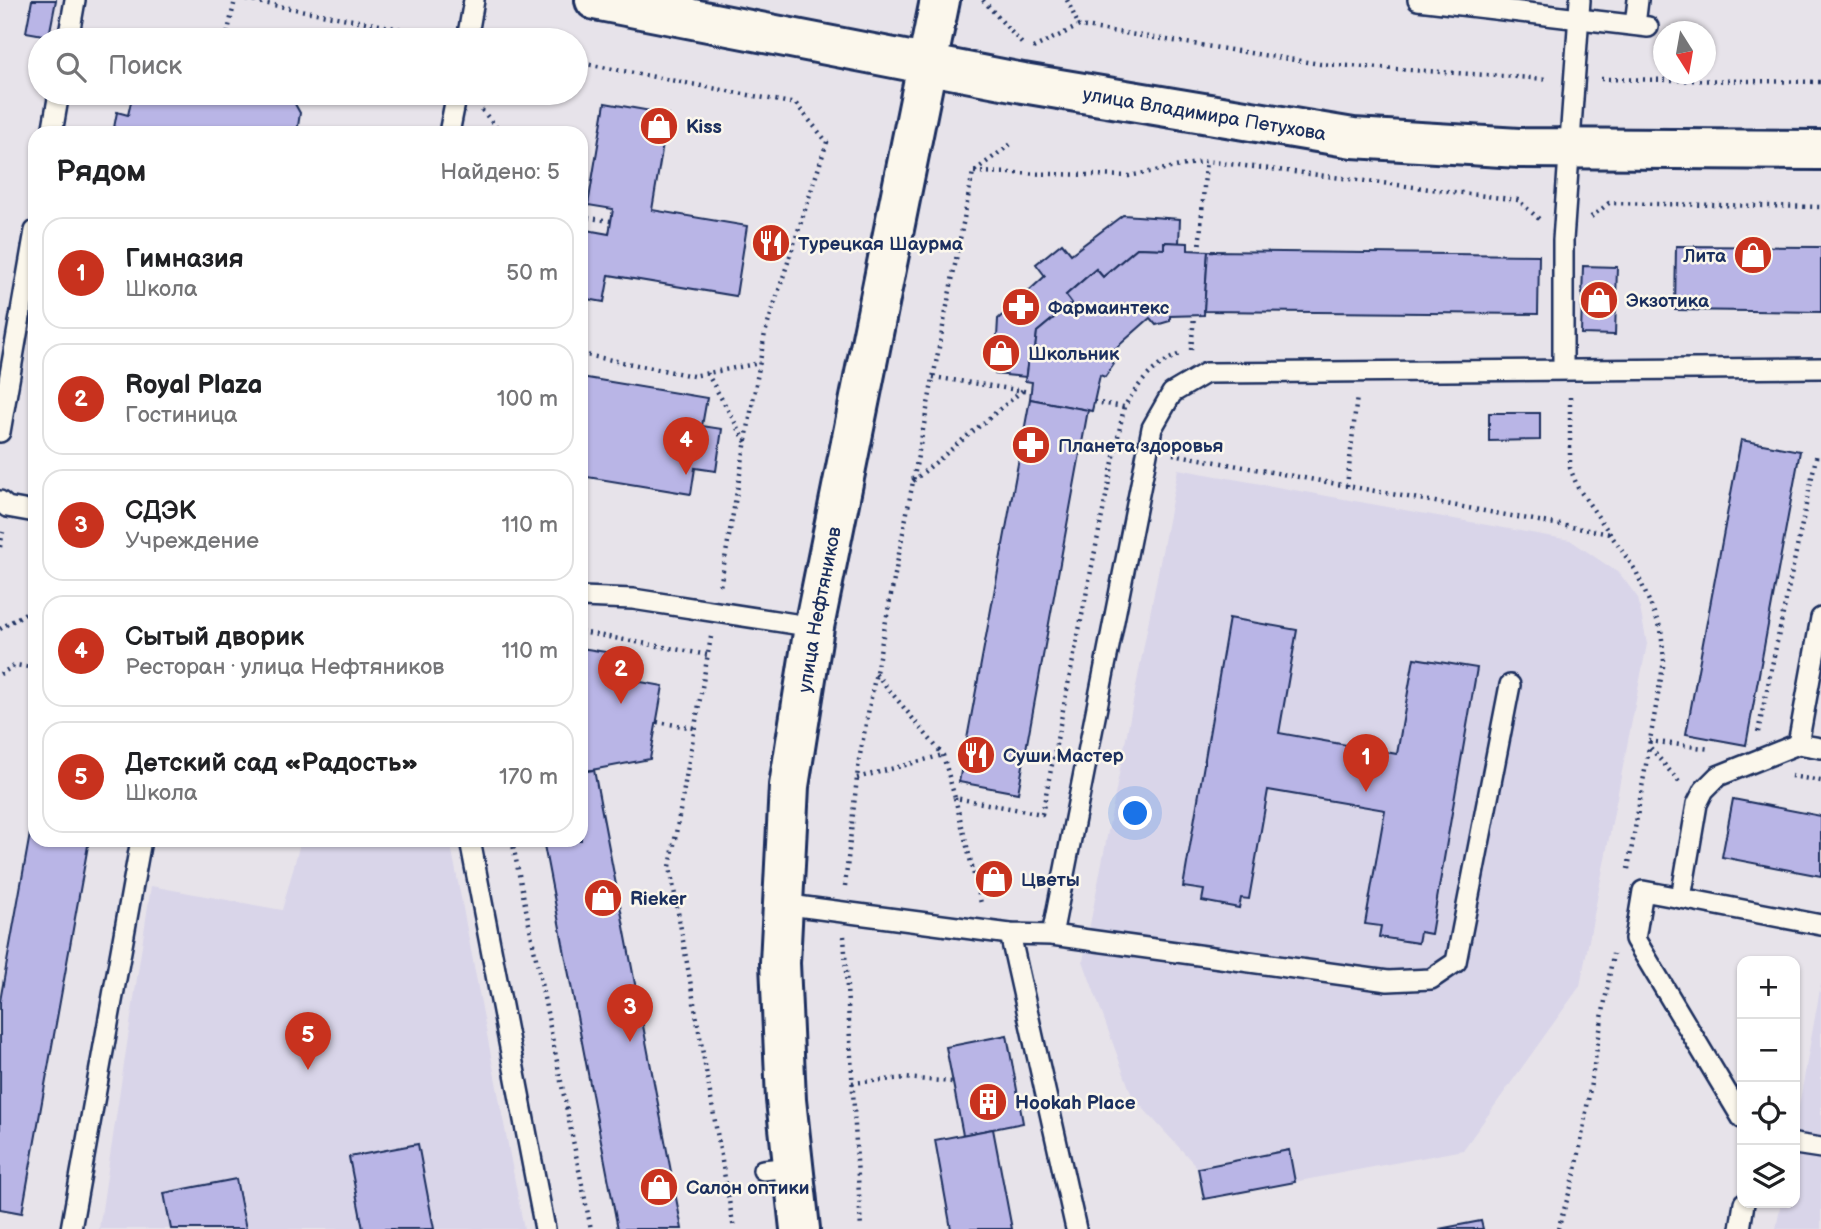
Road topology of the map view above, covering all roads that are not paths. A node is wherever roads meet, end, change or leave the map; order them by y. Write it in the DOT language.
graph roads {
  1 [pos="75,0"];
  2 [pos="474,0"];
  3 [pos="595,0"];
  4 [pos="940,0"];
  5 [pos="1418,0"];
  6 [pos="1638,0"];
  7 [pos="1578,9"];
  8 [pos="70,28"];
  9 [pos="469,28"];
  10 [pos="926,64"];
  11 [pos="57,105"];
  12 [pos="455,105"];
  13 [pos="53,126"];
  14 [pos="450,126"];
  15 [pos="1567,149"];
  16 [pos="1821,150"];
  17 [pos="28,271"];
  18 [pos="1566,368"];
  19 [pos="1821,368"];
  20 [pos="0,432"];
  21 [pos="0,501"];
  22 [pos="28,511"];
  23 [pos="588,597"];
  24 [pos="1821,618"];
  25 [pos="814,627"];
  26 [pos="1510,685"];
  27 [pos="1798,744"];
  28 [pos="1821,748"];
  29 [pos="140,847"];
  30 [pos="471,847"];
  31 [pos="1681,898"];
  32 [pos="782,904"];
  33 [pos="1821,925"];
  34 [pos="1010,934"];
  35 [pos="1052,935"];
  36 [pos="1737,1110"];
  37 [pos="1800,1145"];
  38 [pos="1821,1148"];
  39 [pos="1743,1208"];
  40 [pos="71,1229"];
  41 [pos="545,1229"];
  42 [pos="800,1229"];
  43 [pos="1076,1229"];
  44 [pos="1740,1229"];
  1 -- 8 [label="lane"];
  2 -- 9 [label="lane"];
  3 -- 10 [label="main road, улица Владимира Петухова"];
  4 -- 10 [label="main road, улица Нефтяников"];
  5 -- 7 [label="lane"];
  6 -- 7 [label="lane"];
  7 -- 15 [label="lane"];
  10 -- 15 [label="main road, улица Владимира Петухова"];
  10 -- 25 [label="main road, улица Нефтяников"];
  11 -- 13 [label="lane"];
  12 -- 14 [label="lane"];
  15 -- 16 [label="main road, улица Владимира Петухова"];
  15 -- 18 [label="lane"];
  17 -- 20 [label="lane"];
  18 -- 19 [label="lane"];
  18 -- 35 [label="lane"];
  21 -- 22 [label="lane"];
  23 -- 25 [label="lane"];
  24 -- 27 [label="lane"];
  25 -- 32 [label="main road, улица Нефтяников"];
  26 -- 35 [label="lane"];
  27 -- 28 [label="lane"];
  27 -- 31 [label="lane"];
  29 -- 40 [label="lane"];
  30 -- 41 [label="lane"];
  31 -- 33 [label="lane"];
  31 -- 36 [label="lane"];
  32 -- 34 [label="lane"];
  32 -- 42 [label="main road, улица Нефтяников"];
  34 -- 35 [label="lane"];
  34 -- 43 [label="lane"];
  37 -- 38 [label="lane"];
  39 -- 44 [label="lane"];
}
